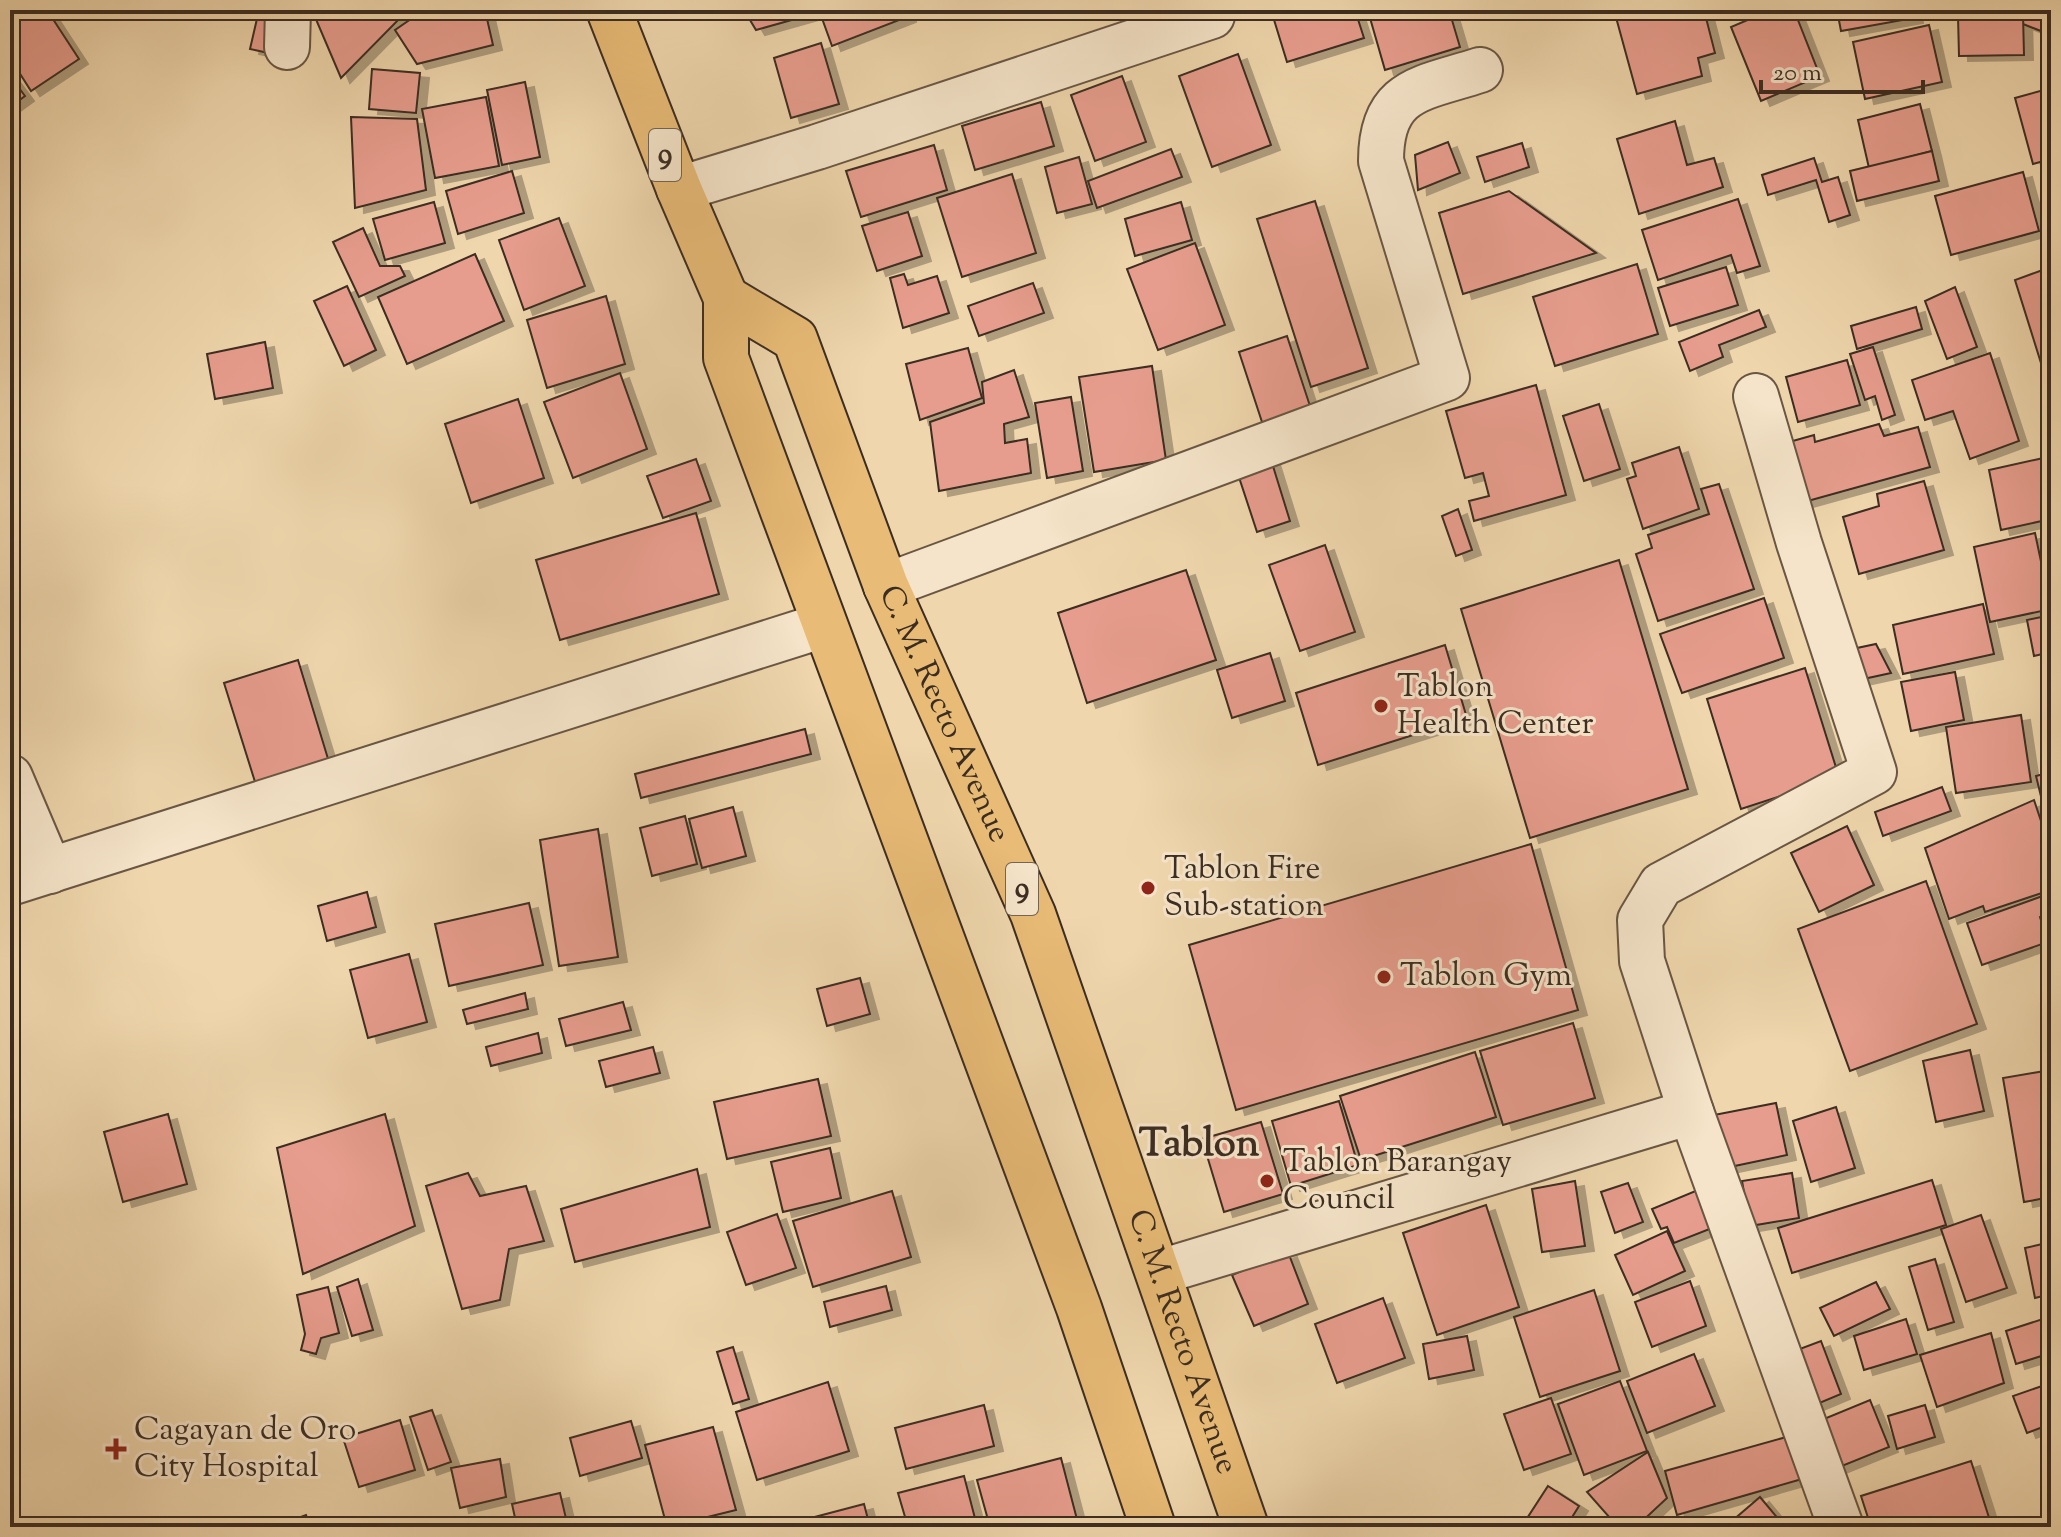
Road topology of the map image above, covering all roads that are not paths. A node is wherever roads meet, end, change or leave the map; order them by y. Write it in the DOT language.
graph roads {
  1 [pos="609,10"];
  2 [pos="1212,16"];
  3 [pos="1480,70"];
  4 [pos="679,189"];
  5 [pos="726,298"];
  6 [pos="1756,396"];
  7 [pos="886,586"];
  8 [pos="824,625"];
  9 [pos="10,777"];
  10 [pos="30,877"];
  11 [pos="1691,1112"];
  12 [pos="1160,1272"];
  13 [pos="1153,1527"];
  14 [pos="1246,1527"];
  15 [pos="1841,1527"];
  1 -- 4 [label="highway, 9"];
  2 -- 4 [label="street"];
  3 -- 7 [label="street"];
  4 -- 5 [label="highway, 9"];
  5 -- 7 [label="highway, C. M. Recto Avenue / 9"];
  5 -- 8 [label="highway, 9"];
  6 -- 11 [label="street"];
  7 -- 12 [label="highway, C. M. Recto Avenue / 9"];
  8 -- 10 [label="street"];
  8 -- 13 [label="highway, 9"];
  9 -- 10 [label="street"];
  11 -- 12 [label="street"];
  11 -- 15 [label="street"];
  12 -- 14 [label="highway, C. M. Recto Avenue / 9"];
}
